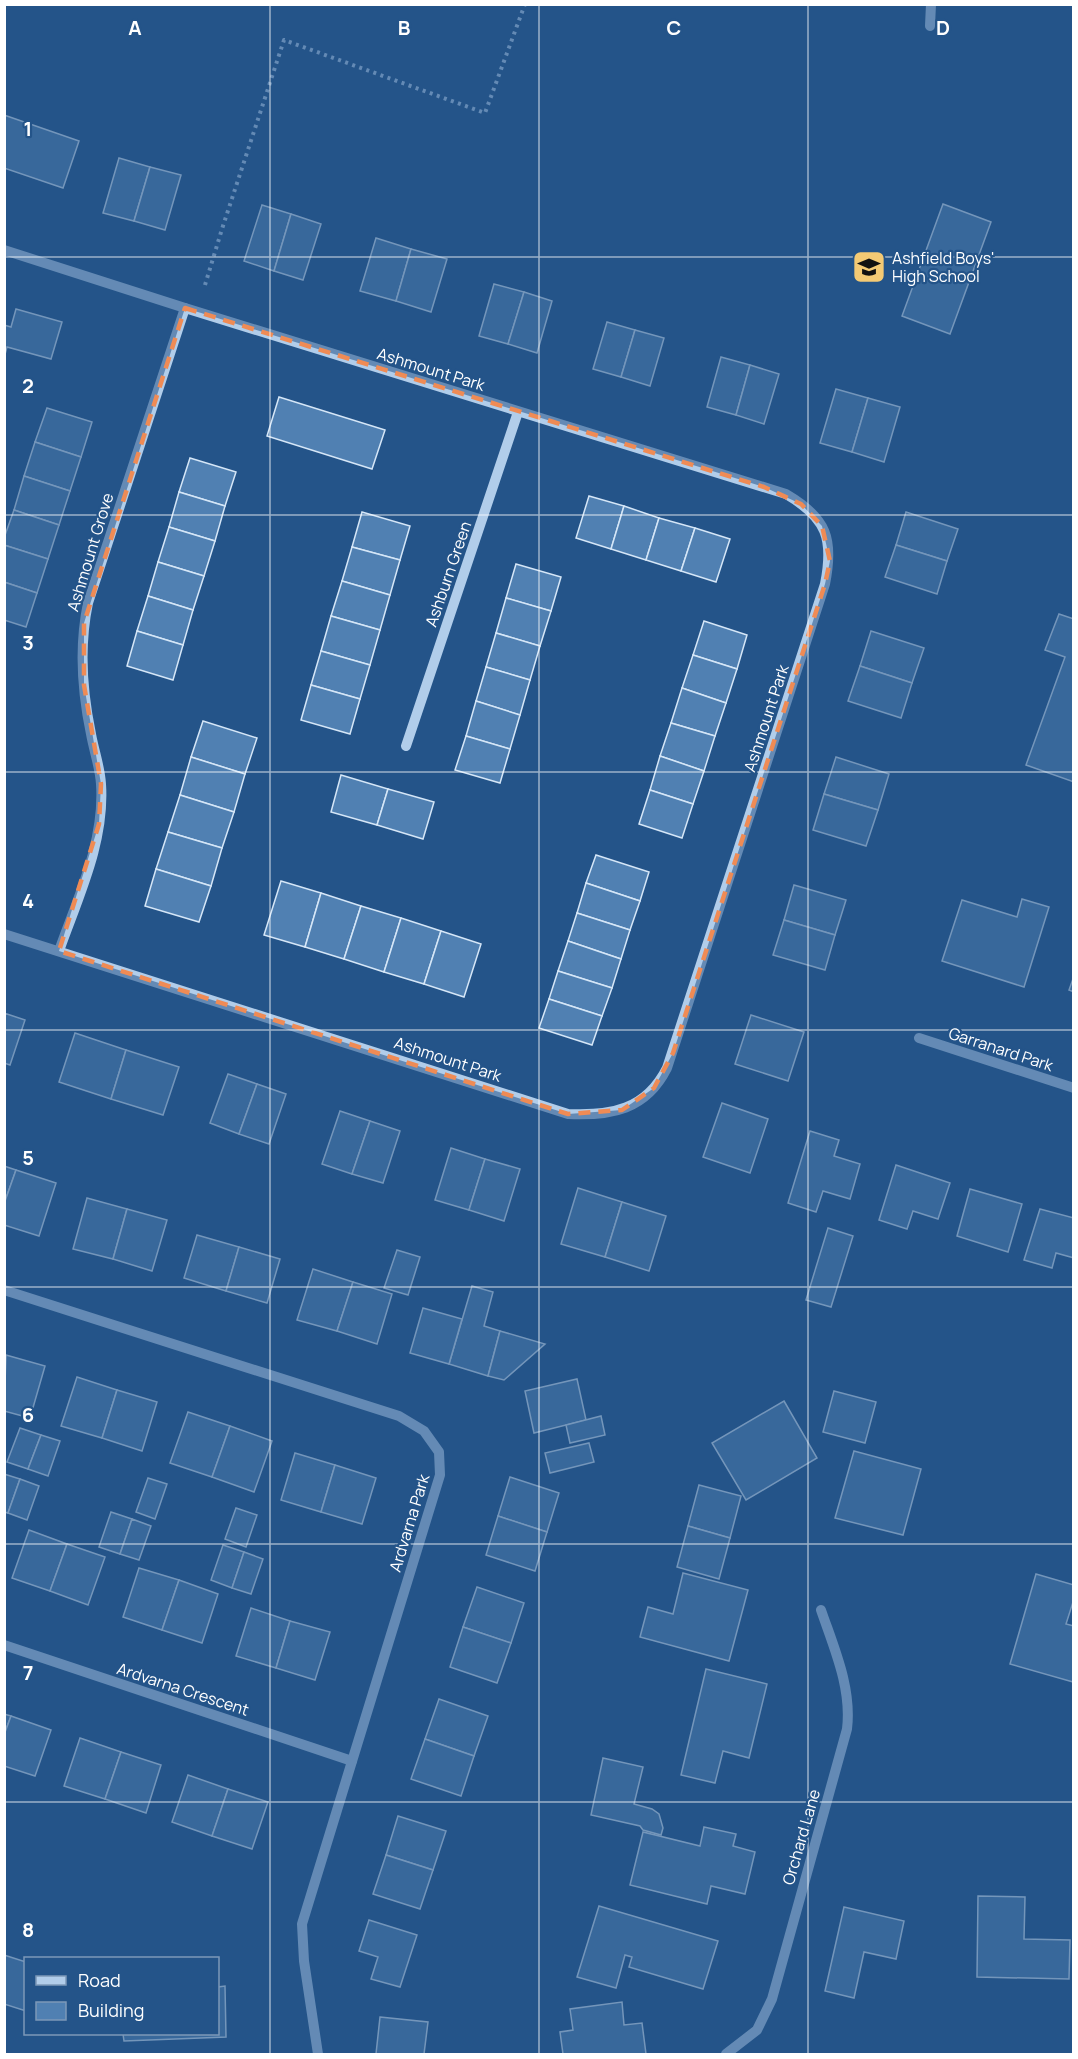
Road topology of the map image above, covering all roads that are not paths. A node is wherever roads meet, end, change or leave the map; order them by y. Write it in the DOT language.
graph roads {
  1 [pos="931,4"];
  2 [pos="930,26"];
  3 [pos="4,250"];
  4 [pos="185,308"];
  5 [pos="518,412"];
  6 [pos="406,746"];
  7 [pos="4,934"];
  8 [pos="59,951"];
  9 [pos="919,1038"];
  10 [pos="1074,1088"];
  11 [pos="4,1290"];
  12 [pos="821,1610"];
  13 [pos="4,1646"];
  14 [pos="352,1761"];
  15 [pos="318,2055"];
  16 [pos="726,2055"];
  1 -- 2 [label="street"];
  3 -- 4 [label="street, Ashmount Park"];
  4 -- 5 [label="street, Ashmount Park"];
  4 -- 8 [label="street, Ashmount Grove"];
  5 -- 6 [label="street, Ashburn Green"];
  5 -- 8 [label="street, Ashmount Park"];
  7 -- 8 [label="street, Ashmount Park"];
  9 -- 10 [label="street, Garranard Park"];
  11 -- 14 [label="street, Ardvarna Park"];
  12 -- 16 [label="street, Orchard Lane"];
  13 -- 14 [label="street, Ardvarna Crescent"];
  14 -- 15 [label="street, Ardvarna Park"];
}
